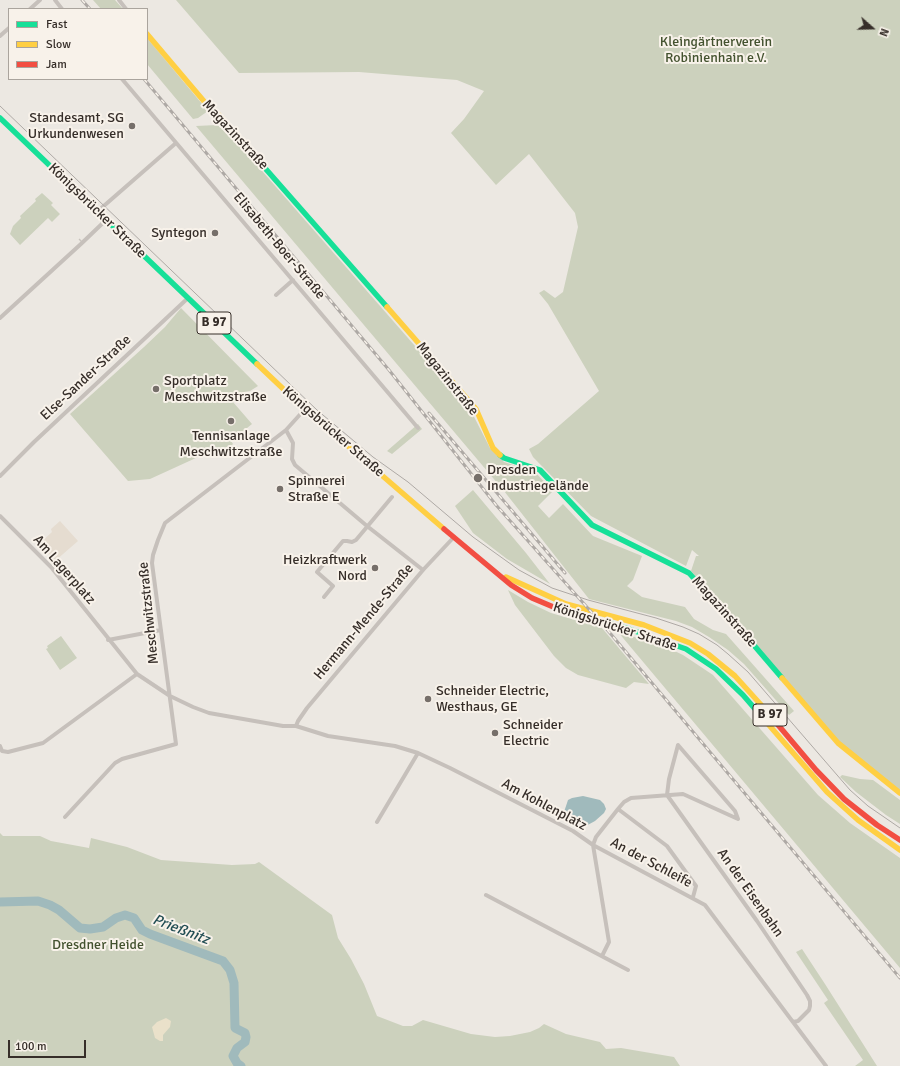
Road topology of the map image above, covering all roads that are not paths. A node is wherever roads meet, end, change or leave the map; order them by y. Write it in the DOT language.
graph roads {
  1 [pos="40,0"];
  2 [pos="55,0"];
  3 [pos="119,0"];
  4 [pos="31,8"];
  5 [pos="61,8"];
  6 [pos="125,8"];
  7 [pos="8,29"];
  8 [pos="148,35"];
  9 [pos="0,36"];
  10 [pos="123,80"];
  11 [pos="0,118"];
  12 [pos="176,143"];
  13 [pos="98,211"];
  14 [pos="106,220"];
  15 [pos="293,280"];
  16 [pos="276,295"];
  17 [pos="188,298"];
  18 [pos="0,318"];
  19 [pos="305,410"];
  20 [pos="418,428"];
  21 [pos="286,430"];
  22 [pos="0,476"];
  23 [pos="392,497"];
  24 [pos="0,516"];
  25 [pos="367,526"];
  26 [pos="454,537"];
  27 [pos="423,570"];
  28 [pos="499,574"];
  29 [pos="324,596"];
  30 [pos="161,630"];
  31 [pos="108,640"];
  32 [pos="138,674"];
  33 [pos="170,696"];
  34 [pos="296,726"];
  35 [pos="0,746"];
  36 [pos="418,753"];
  37 [pos="900,793"];
  38 [pos="666,795"];
  39 [pos="618,809"];
  40 [pos="65,817"];
  41 [pos="377,822"];
  42 [pos="900,840"];
  43 [pos="593,845"];
  44 [pos="900,850"];
  45 [pos="486,895"];
  46 [pos="693,897"];
  47 [pos="602,956"];
  48 [pos="628,970"];
  49 [pos="793,1022"];
  50 [pos="826,1066"];
  1 -- 4 [label="street"];
  2 -- 5 [label="street"];
  3 -- 6 [label="street"];
  7 -- 9 [label="street"];
  8 -- 37 [label="main road, Magazinstraße"];
  10 -- 12 [label="street, Elisabeth-Boer-Straße"];
  11 -- 13 [label="main road, Königsbrücker Straße / B 97"];
  12 -- 13 [label="street"];
  12 -- 15 [label="street, Elisabeth-Boer-Straße"];
  13 -- 14 [label="main road, Königsbrücker Straße / B 97"];
  14 -- 17 [label="main road, Königsbrücker Straße / B 97"];
  14 -- 18 [label="street"];
  15 -- 16 [label="street"];
  15 -- 20 [label="street, Elisabeth-Boer-Straße"];
  17 -- 19 [label="main road, Königsbrücker Straße / B 97"];
  17 -- 22 [label="street, Else-Sander-Straße"];
  19 -- 21 [label="street, Meschwitzstraße"];
  19 -- 26 [label="main road, Königsbrücker Straße / B 97"];
  21 -- 25 [label="street"];
  21 -- 30 [label="street, Meschwitzstraße"];
  23 -- 25 [label="street"];
  24 -- 31 [label="street, Am Lagerplatz"];
  25 -- 27 [label="street"];
  25 -- 29 [label="street"];
  26 -- 27 [label="street, Hermann-Mende-Straße"];
  26 -- 28 [label="main road, Königsbrücker Straße / B 97"];
  27 -- 34 [label="street, Hermann-Mende-Straße"];
  28 -- 42 [label="main road, Königsbrücker Straße / B 97"];
  28 -- 44 [label="main road, Königsbrücker Straße / B 97"];
  30 -- 31 [label="street"];
  30 -- 33 [label="street, Meschwitzstraße"];
  31 -- 32 [label="street, Am Lagerplatz"];
  32 -- 33 [label="street, Am Lagerplatz"];
  32 -- 35 [label="street"];
  33 -- 34 [label="street, Am Kohlenplatz"];
  33 -- 40 [label="street, Meschwitzstraße"];
  34 -- 36 [label="street, Am Kohlenplatz"];
  36 -- 41 [label="street"];
  36 -- 43 [label="street, Am Kohlenplatz"];
  38 -- 38 [label="street"];
  38 -- 39 [label="street, Am Kohlenplatz"];
  38 -- 49 [label="street, An der Eisenbahn"];
  39 -- 43 [label="street, Am Kohlenplatz"];
  39 -- 46 [label="street, An der Schleife"];
  43 -- 46 [label="street, An der Schleife"];
  43 -- 47 [label="street, An der Schleife"];
  45 -- 47 [label="street"];
  46 -- 49 [label="street, An der Schleife"];
  47 -- 48 [label="street"];
  49 -- 50 [label="street, An der Schleife"];
}
